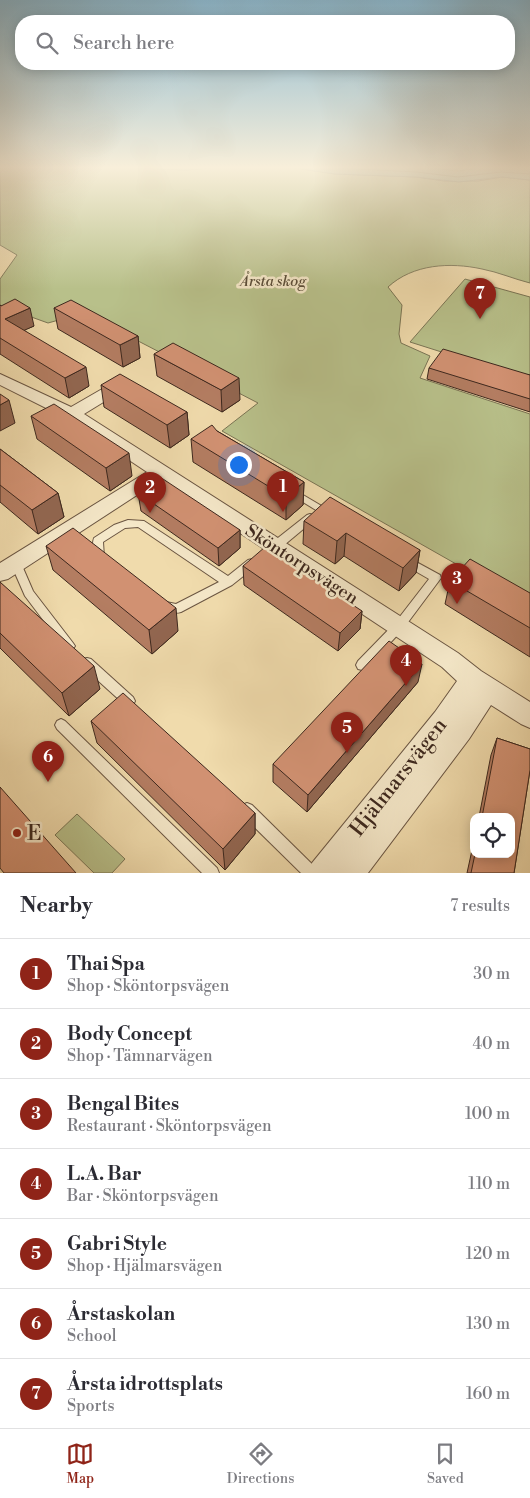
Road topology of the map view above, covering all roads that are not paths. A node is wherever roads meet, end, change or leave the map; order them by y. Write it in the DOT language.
graph roads {
  1 [pos="0,379"];
  2 [pos="125,382"];
  3 [pos="72,414"];
  4 [pos="160,472"];
  5 [pos="282,486"];
  6 [pos="310,518"];
  7 [pos="340,521"];
  8 [pos="268,552"];
  9 [pos="396,554"];
  10 [pos="106,562"];
  11 [pos="8,569"];
  12 [pos="228,582"];
  13 [pos="159,602"];
  14 [pos="399,626"];
  15 [pos="362,665"];
  16 [pos="480,684"];
  17 [pos="139,710"];
  18 [pos="530,716"];
  19 [pos="61,725"];
  20 [pos="239,802"];
  21 [pos="212,873"];
  22 [pos="311,873"];
  23 [pos="322,873"];
  24 [pos="350,873"];
  1 -- 3 [label="street, Sköntorpsvägen"];
  2 -- 3 [label="street"];
  3 -- 4 [label="street, Sköntorpsvägen"];
  4 -- 8 [label="street, Sköntorpsvägen"];
  4 -- 11 [label="street"];
  5 -- 7 [label="lane"];
  6 -- 8 [label="lane"];
  8 -- 12 [label="lane"];
  8 -- 14 [label="street, Sköntorpsvägen"];
  9 -- 14 [label="lane"];
  10 -- 12 [label="lane"];
  11 -- 17 [label="lane"];
  12 -- 13 [label="lane"];
  14 -- 15 [label="lane"];
  14 -- 16 [label="street, Sköntorpsvägen"];
  16 -- 18 [label="street, Sköntorpsvägen"];
  16 -- 23 [label="street, Hjälmarsvägen"];
  16 -- 24 [label="street, Hjälmarsvägen"];
  19 -- 21 [label="lane"];
  20 -- 22 [label="lane"];
}
